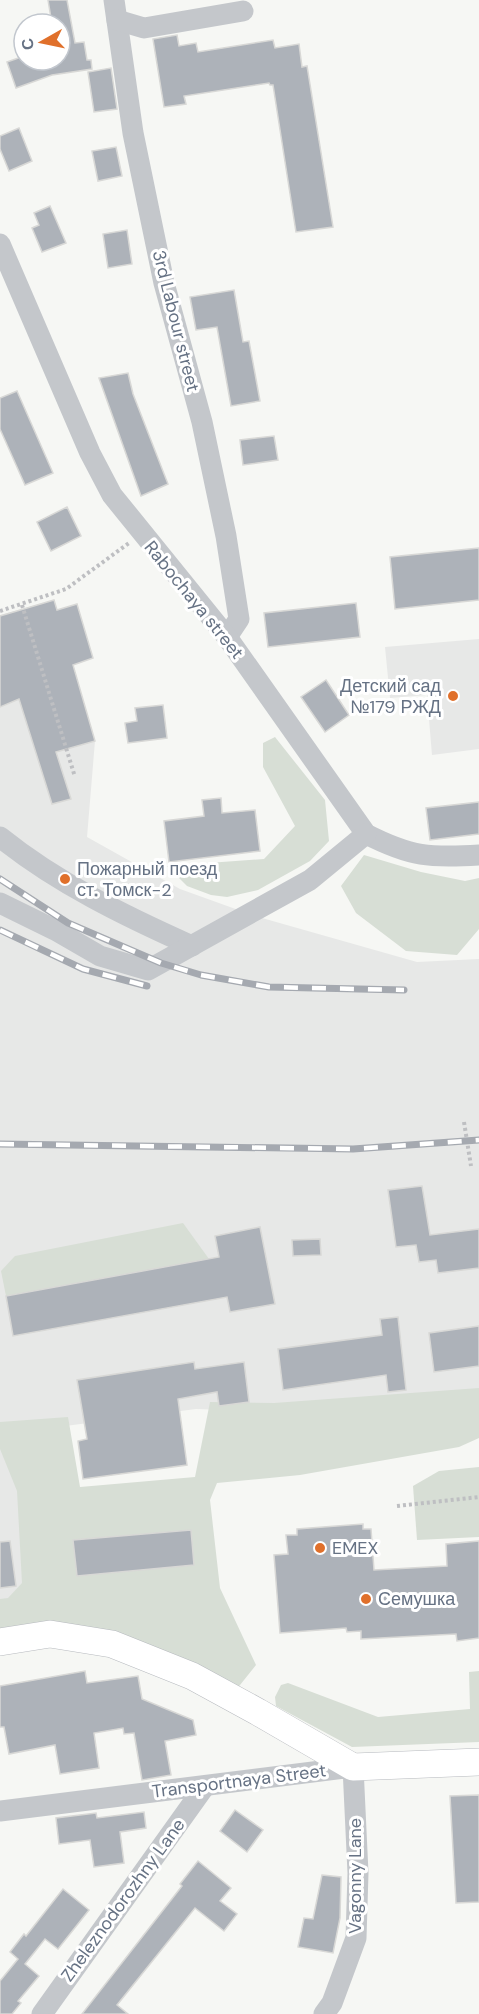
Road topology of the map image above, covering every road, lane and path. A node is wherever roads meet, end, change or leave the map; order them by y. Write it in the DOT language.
graph roads {
  1 [pos="116,10"];
  2 [pos="243,11"];
  3 [pos="0,244"];
  4 [pos="142,534"];
  5 [pos="22,605"];
  6 [pos="0,611"];
  7 [pos="227,638"];
  8 [pos="75,777"];
  9 [pos="366,834"];
  10 [pos="0,837"];
  11 [pos="479,855"];
  12 [pos="0,903"];
  13 [pos="192,946"];
  14 [pos="464,1122"];
  15 [pos="471,1166"];
  16 [pos="479,1497"];
  17 [pos="397,1506"];
  18 [pos="0,1641"];
  19 [pos="479,1762"];
  20 [pos="353,1767"];
  21 [pos="205,1786"];
  22 [pos="0,1811"];
  23 [pos="42,2014"];
  24 [pos="324,2014"];
  1 -- 2 [label="street"];
  1 -- 7 [label="street, 3rd Labour street"];
  3 -- 4 [label="street, Rabochaya street"];
  4 -- 5 [label="path"];
  4 -- 7 [label="street, Rabochaya street"];
  5 -- 6 [label="path"];
  5 -- 8 [label="path"];
  7 -- 9 [label="street, Rabochaya street"];
  9 -- 11 [label="street, Rabochaya street"];
  9 -- 13 [label="street"];
  10 -- 13 [label="street"];
  12 -- 13 [label="street"];
  14 -- 15 [label="path"];
  16 -- 17 [label="path"];
  18 -- 20 [label="main road"];
  19 -- 20 [label="main road, Transportnaya Street"];
  20 -- 21 [label="street, Transportnaya Street"];
  20 -- 24 [label="street, Vagonny Lane"];
  21 -- 22 [label="street, Transportnaya Street"];
  21 -- 23 [label="street, Zheleznodorozhny Lane"];
}
